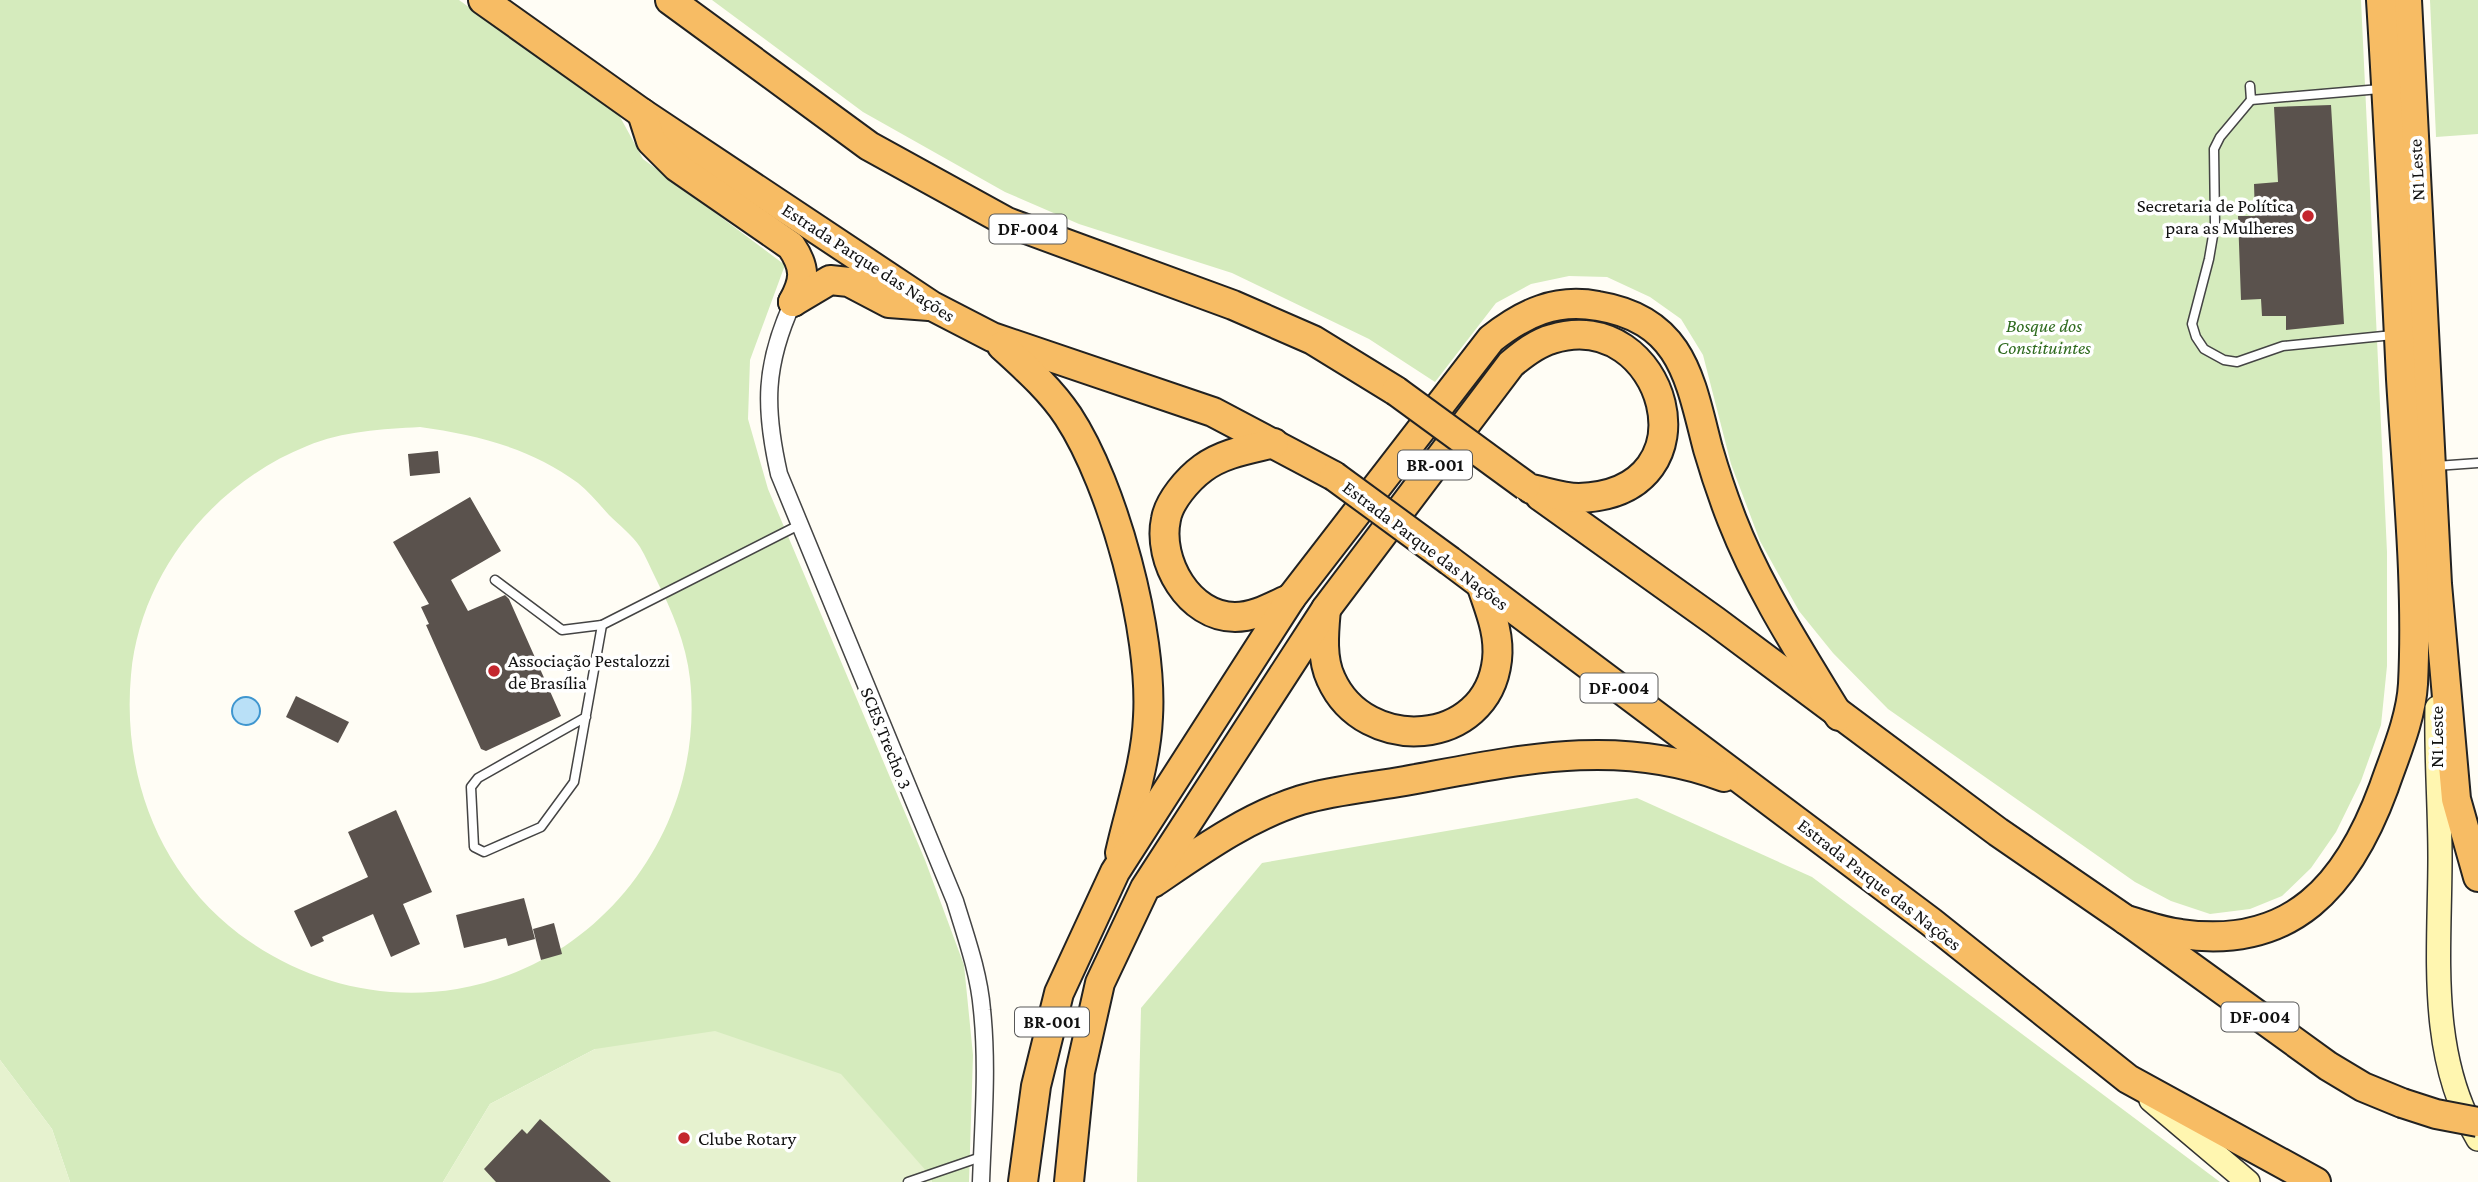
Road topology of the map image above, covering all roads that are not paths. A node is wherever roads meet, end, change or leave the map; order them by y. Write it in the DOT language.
graph roads {
  1 [pos="483,0"];
  2 [pos="670,0"];
  3 [pos="2382,0"];
  4 [pos="2407,0"];
  5 [pos="2250,86"];
  6 [pos="2399,88"];
  7 [pos="2250,100"];
  8 [pos="642,113"];
  9 [pos="793,302"];
  10 [pos="932,306"];
  11 [pos="2399,334"];
  12 [pos="992,338"];
  13 [pos="1274,443"];
  14 [pos="2478,463"];
  15 [pos="2419,467"];
  16 [pos="1529,488"];
  17 [pos="799,525"];
  18 [pos="495,580"];
  19 [pos="2425,582"];
  20 [pos="1482,587"];
  21 [pos="1291,598"];
  22 [pos="1326,609"];
  23 [pos="602,625"];
  24 [pos="1839,716"];
  25 [pos="586,718"];
  26 [pos="1757,790"];
  27 [pos="1115,872"];
  28 [pos="2478,877"];
  29 [pos="1145,888"];
  30 [pos="2126,920"];
  31 [pos="2128,1079"];
  32 [pos="2478,1122"];
  33 [pos="2478,1139"];
  34 [pos="981,1157"];
  35 [pos="908,1182"];
  36 [pos="981,1182"];
  37 [pos="1023,1182"];
  38 [pos="1069,1182"];
  39 [pos="2248,1182"];
  40 [pos="2316,1182"];
  1 -- 8 [label="highway, Estrada Parque das Nações / DF-004"];
  2 -- 16 [label="highway, DF-004, bridge"];
  3 -- 6 [label="highway, N1 Leste"];
  4 -- 6 [label="highway, N1 Leste"];
  5 -- 7 [label="lane"];
  6 -- 7 [label="lane"];
  6 -- 11 [label="highway, N1 Leste"];
  6 -- 15 [label="highway, N1 Leste"];
  7 -- 11 [label="lane"];
  8 -- 9 [label="highway"];
  8 -- 10 [label="highway, Estrada Parque das Nações / DF-004"];
  9 -- 10 [label="highway"];
  9 -- 17 [label="street, SCES Trecho 3"];
  10 -- 12 [label="highway, Estrada Parque das Nações / DF-004"];
  11 -- 15 [label="highway, N1 Leste"];
  12 -- 13 [label="highway, Estrada Parque das Nações / DF-004"];
  12 -- 27 [label="highway, BR-001"];
  13 -- 20 [label="highway, Estrada Parque das Nações / DF-004, bridge"];
  13 -- 21 [label="highway, BR-001"];
  14 -- 15 [label="lane"];
  15 -- 19 [label="highway, N1 Leste"];
  16 -- 22 [label="highway, BR-001"];
  16 -- 24 [label="highway, DF-004"];
  17 -- 23 [label="lane"];
  17 -- 34 [label="street, SCES Trecho 3"];
  18 -- 23 [label="lane"];
  19 -- 28 [label="highway"];
  19 -- 30 [label="highway"];
  19 -- 33 [label="main road, N1 Leste"];
  20 -- 22 [label="highway"];
  20 -- 26 [label="highway, Estrada Parque das Nações / DF-004"];
  21 -- 24 [label="highway, BR-001"];
  21 -- 27 [label="highway, BR-001"];
  22 -- 29 [label="highway, BR-001"];
  23 -- 25 [label="lane"];
  24 -- 30 [label="highway, DF-004"];
  25 -- 25 [label="lane"];
  26 -- 29 [label="highway"];
  26 -- 31 [label="highway, Estrada Parque das Nações / DF-004"];
  27 -- 37 [label="highway, BR-001"];
  29 -- 38 [label="highway, BR-001"];
  30 -- 32 [label="highway, DF-004, bridge"];
  31 -- 39 [label="main road"];
  31 -- 40 [label="highway, Estrada Parque das Nações / DF-004"];
  34 -- 35 [label="lane"];
  34 -- 36 [label="street, SCES Trecho 3"];
}
